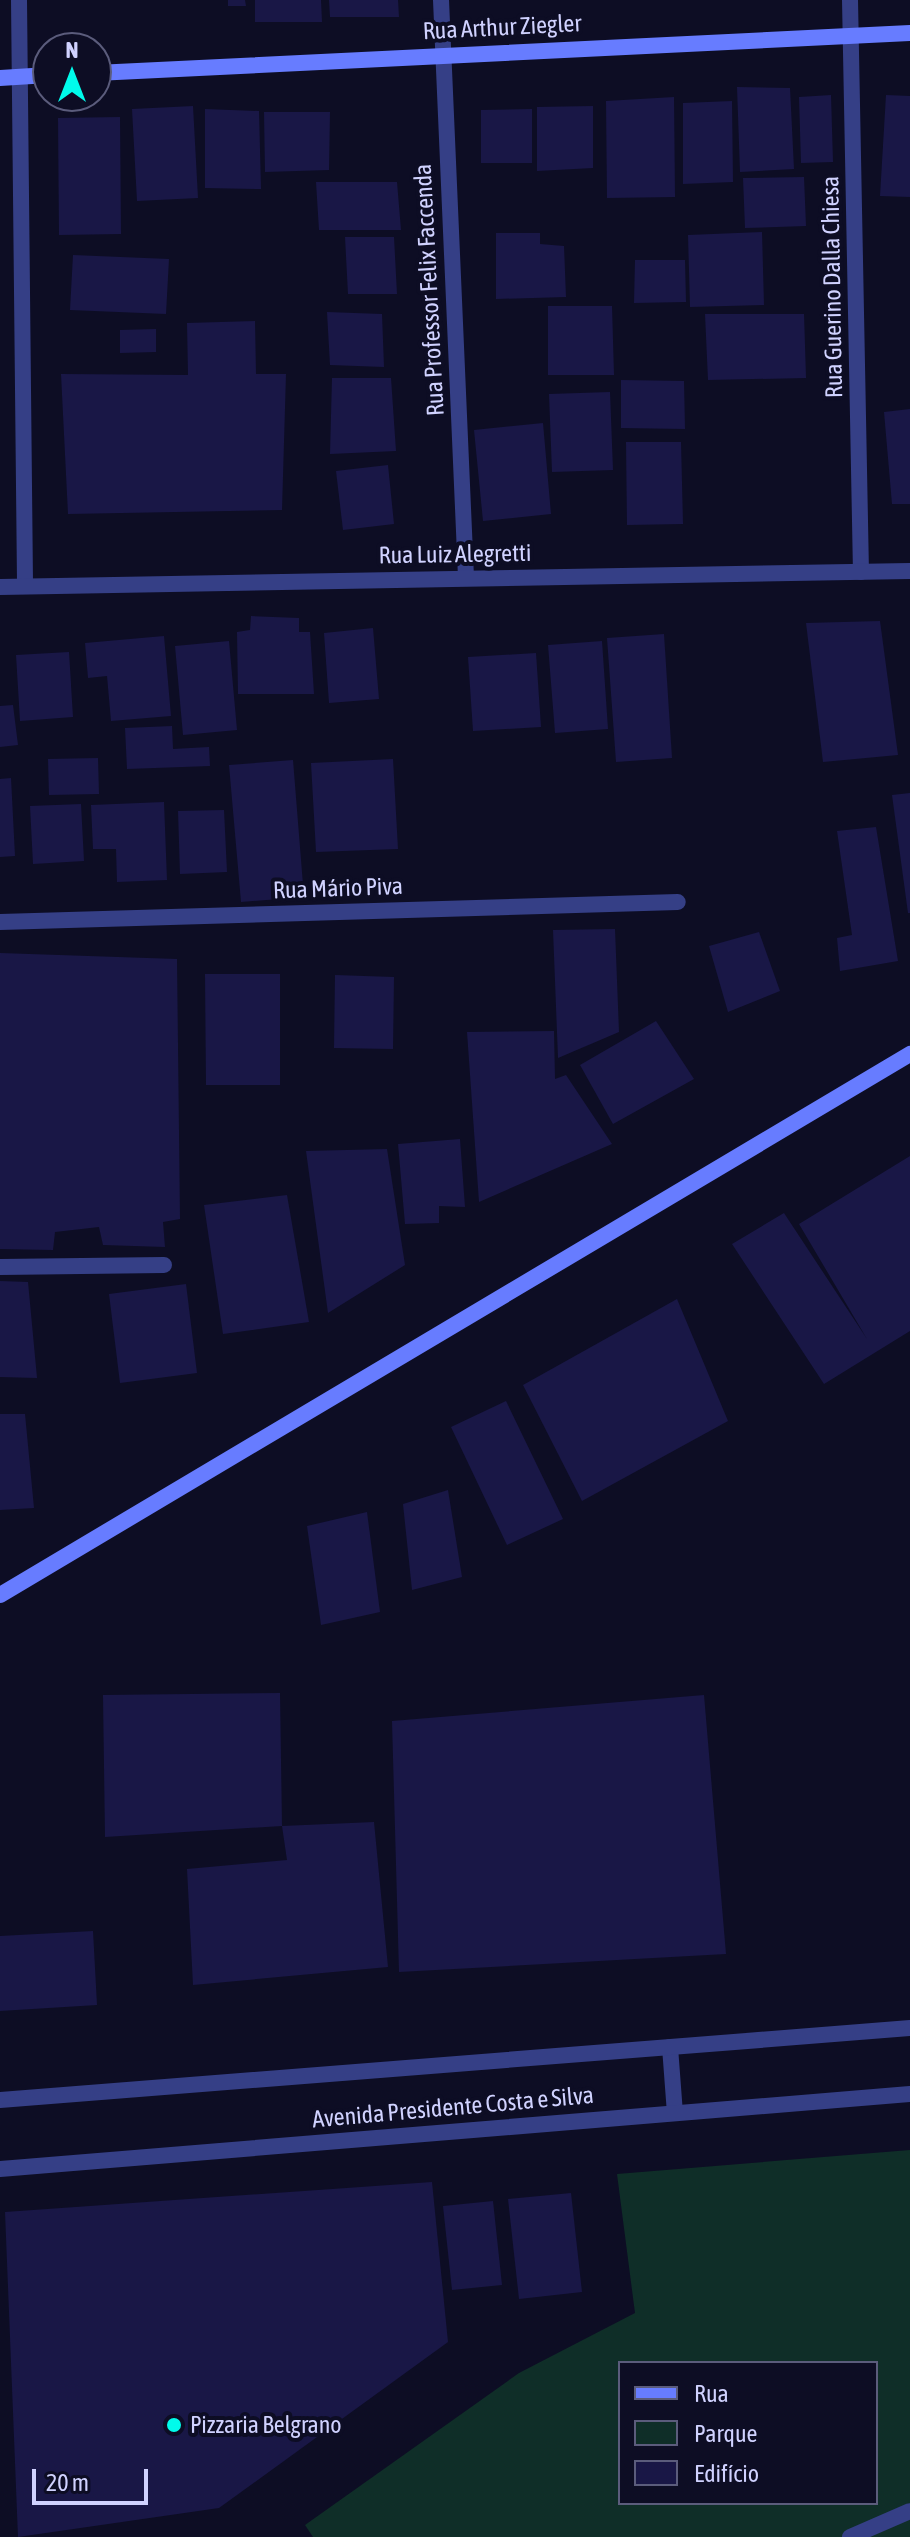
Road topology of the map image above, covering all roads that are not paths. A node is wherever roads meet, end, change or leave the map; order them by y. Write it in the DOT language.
graph roads {
  1 [pos="19,0"];
  2 [pos="441,0"];
  3 [pos="850,0"];
  4 [pos="910,33"];
  5 [pos="851,35"];
  6 [pos="442,54"];
  7 [pos="112,72"];
  8 [pos="32,76"];
  9 [pos="19,77"];
  10 [pos="0,78"];
  11 [pos="910,571"];
  12 [pos="861,572"];
  13 [pos="466,577"];
  14 [pos="25,586"];
  15 [pos="0,587"];
  16 [pos="678,902"];
  17 [pos="0,922"];
  18 [pos="910,1054"];
  19 [pos="164,1265"];
  20 [pos="0,1267"];
  21 [pos="0,1595"];
  22 [pos="910,2028"];
  23 [pos="670,2047"];
  24 [pos="910,2094"];
  25 [pos="0,2100"];
  26 [pos="675,2113"];
  27 [pos="0,2169"];
  28 [pos="910,2511"];
  29 [pos="850,2537"];
  1 -- 9 [label="street"];
  2 -- 6 [label="street, Rua Professor Felix Faccenda"];
  3 -- 5 [label="street, Rua Guerino Dalla Chiesa"];
  4 -- 5 [label="main road, Rua Arthur Ziegler"];
  5 -- 6 [label="main road, Rua Arthur Ziegler"];
  5 -- 12 [label="street, Rua Guerino Dalla Chiesa"];
  6 -- 7 [label="main road, Rua Arthur Ziegler"];
  6 -- 13 [label="street, Rua Professor Felix Faccenda"];
  8 -- 9 [label="main road"];
  9 -- 10 [label="main road"];
  9 -- 14 [label="street"];
  11 -- 12 [label="street, Rua Luiz Alegretti"];
  12 -- 13 [label="street, Rua Luiz Alegretti"];
  13 -- 14 [label="street, Rua Luiz Alegretti"];
  14 -- 15 [label="street, Rua Luiz Alegretti"];
  16 -- 17 [label="street, Rua Mário Piva"];
  18 -- 21 [label="main road"];
  19 -- 20 [label="street"];
  22 -- 23 [label="street, Avenida Presidente Costa e Silva"];
  23 -- 25 [label="street, Avenida Presidente Costa e Silva"];
  23 -- 26 [label="street"];
  24 -- 26 [label="street, Avenida Presidente Costa e Silva"];
  26 -- 27 [label="street, Avenida Presidente Costa e Silva"];
  28 -- 29 [label="street"];
}
